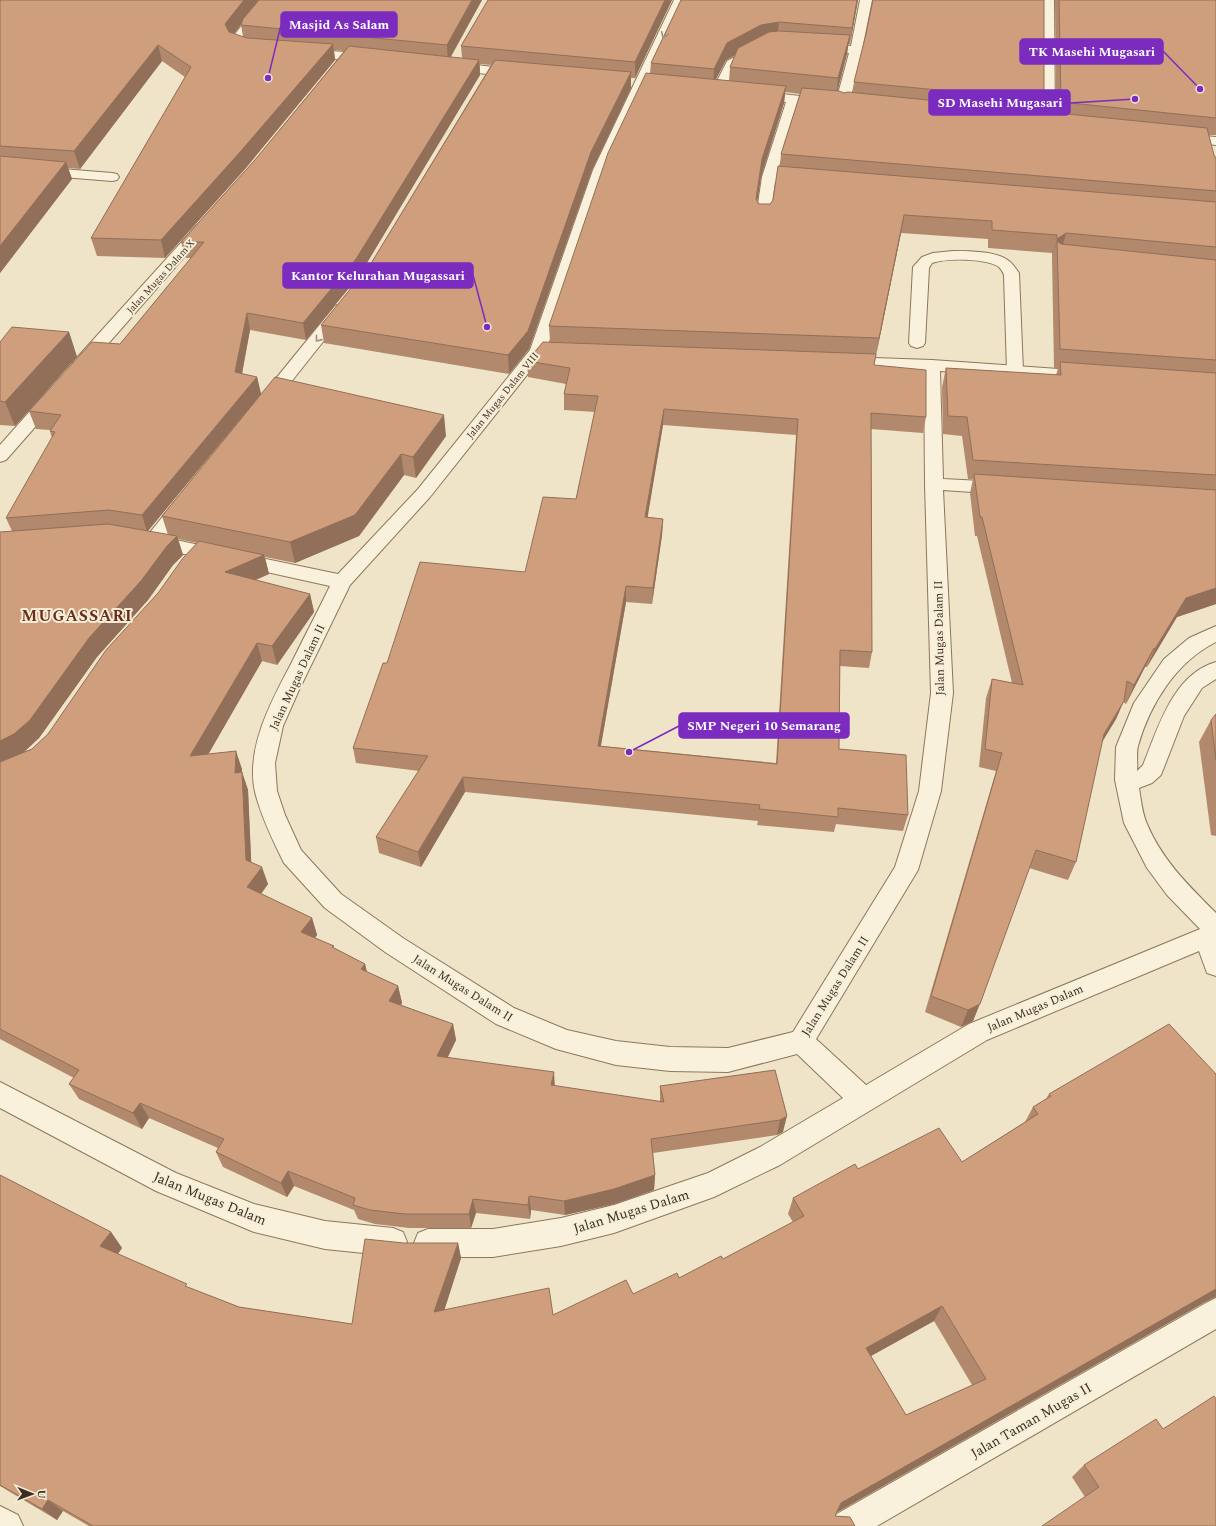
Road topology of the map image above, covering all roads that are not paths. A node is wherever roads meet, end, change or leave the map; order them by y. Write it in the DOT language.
graph roads {
  1 [pos="268,0"];
  2 [pos="680,0"];
  3 [pos="866,0"];
  4 [pos="1048,0"];
  5 [pos="768,44"];
  6 [pos="809,46"];
  7 [pos="272,50"];
  8 [pos="856,50"];
  9 [pos="295,52"];
  10 [pos="461,53"];
  11 [pos="347,56"];
  12 [pos="385,60"];
  13 [pos="438,65"];
  14 [pos="453,66"];
  15 [pos="337,68"];
  16 [pos="530,75"];
  17 [pos="702,90"];
  18 [pos="718,91"];
  19 [pos="793,100"];
  20 [pos="842,105"];
  21 [pos="858,106"];
  22 [pos="1032,123"];
  23 [pos="1048,125"];
  24 [pos="1063,126"];
  25 [pos="1167,137"];
  26 [pos="1212,141"];
  27 [pos="1212,156"];
  28 [pos="0,168"];
  29 [pos="112,177"];
  30 [pos="769,177"];
  31 [pos="822,182"];
  32 [pos="763,217"];
  33 [pos="209,220"];
  34 [pos="351,297"];
  35 [pos="917,343"];
  36 [pos="830,361"];
  37 [pos="932,365"];
  38 [pos="1015,371"];
  39 [pos="73,373"];
  40 [pos="1106,378"];
  41 [pos="63,385"];
  42 [pos="257,413"];
  43 [pos="0,456"];
  44 [pos="934,484"];
  45 [pos="1020,489"];
  46 [pos="193,492"];
  47 [pos="342,582"];
  48 [pos="1216,633"];
  49 [pos="1216,669"];
  50 [pos="1126,780"];
  51 [pos="1213,934"];
  52 [pos="1216,965"];
  53 [pos="801,1041"];
  54 [pos="0,1094"];
  55 [pos="862,1100"];
  56 [pos="1216,1313"];
  57 [pos="0,1522"];
  58 [pos="7,1526"];
  59 [pos="846,1526"];
  1 -- 7 [label="street"];
  2 -- 47 [label="street, Jalan Mugas Dalam VIII, one-way"];
  3 -- 8 [label="street"];
  4 -- 23 [label="street"];
  5 -- 18 [label="street"];
  6 -- 8 [label="street"];
  8 -- 20 [label="street"];
  9 -- 11 [label="street"];
  10 -- 14 [label="street"];
  11 -- 12 [label="street"];
  11 -- 15 [label="street"];
  13 -- 14 [label="street"];
  14 -- 16 [label="street"];
  17 -- 18 [label="street"];
  18 -- 19 [label="street"];
  19 -- 20 [label="street"];
  19 -- 30 [label="street"];
  20 -- 21 [label="street"];
  22 -- 23 [label="street"];
  23 -- 24 [label="street"];
  25 -- 26 [label="street"];
  26 -- 27 [label="street"];
  28 -- 29 [label="street"];
  30 -- 31 [label="street"];
  30 -- 32 [label="street"];
  33 -- 39 [label="street, Jalan Mugas Dalam X"];
  34 -- 42 [label="street, one-way"];
  35 -- 38 [label="street"];
  36 -- 37 [label="street"];
  37 -- 38 [label="street"];
  37 -- 44 [label="street, Jalan Mugas Dalam II"];
  38 -- 40 [label="street"];
  41 -- 43 [label="street"];
  44 -- 45 [label="street"];
  44 -- 53 [label="street, Jalan Mugas Dalam II"];
  46 -- 47 [label="street"];
  47 -- 53 [label="street, Jalan Mugas Dalam II"];
  48 -- 50 [label="street"];
  49 -- 50 [label="street"];
  50 -- 51 [label="street"];
  51 -- 52 [label="street"];
  51 -- 55 [label="street, Jalan Mugas Dalam"];
  53 -- 55 [label="street"];
  54 -- 55 [label="street, Jalan Mugas Dalam"];
  56 -- 59 [label="street, Jalan Taman Mugas II"];
  57 -- 58 [label="street"];
}
